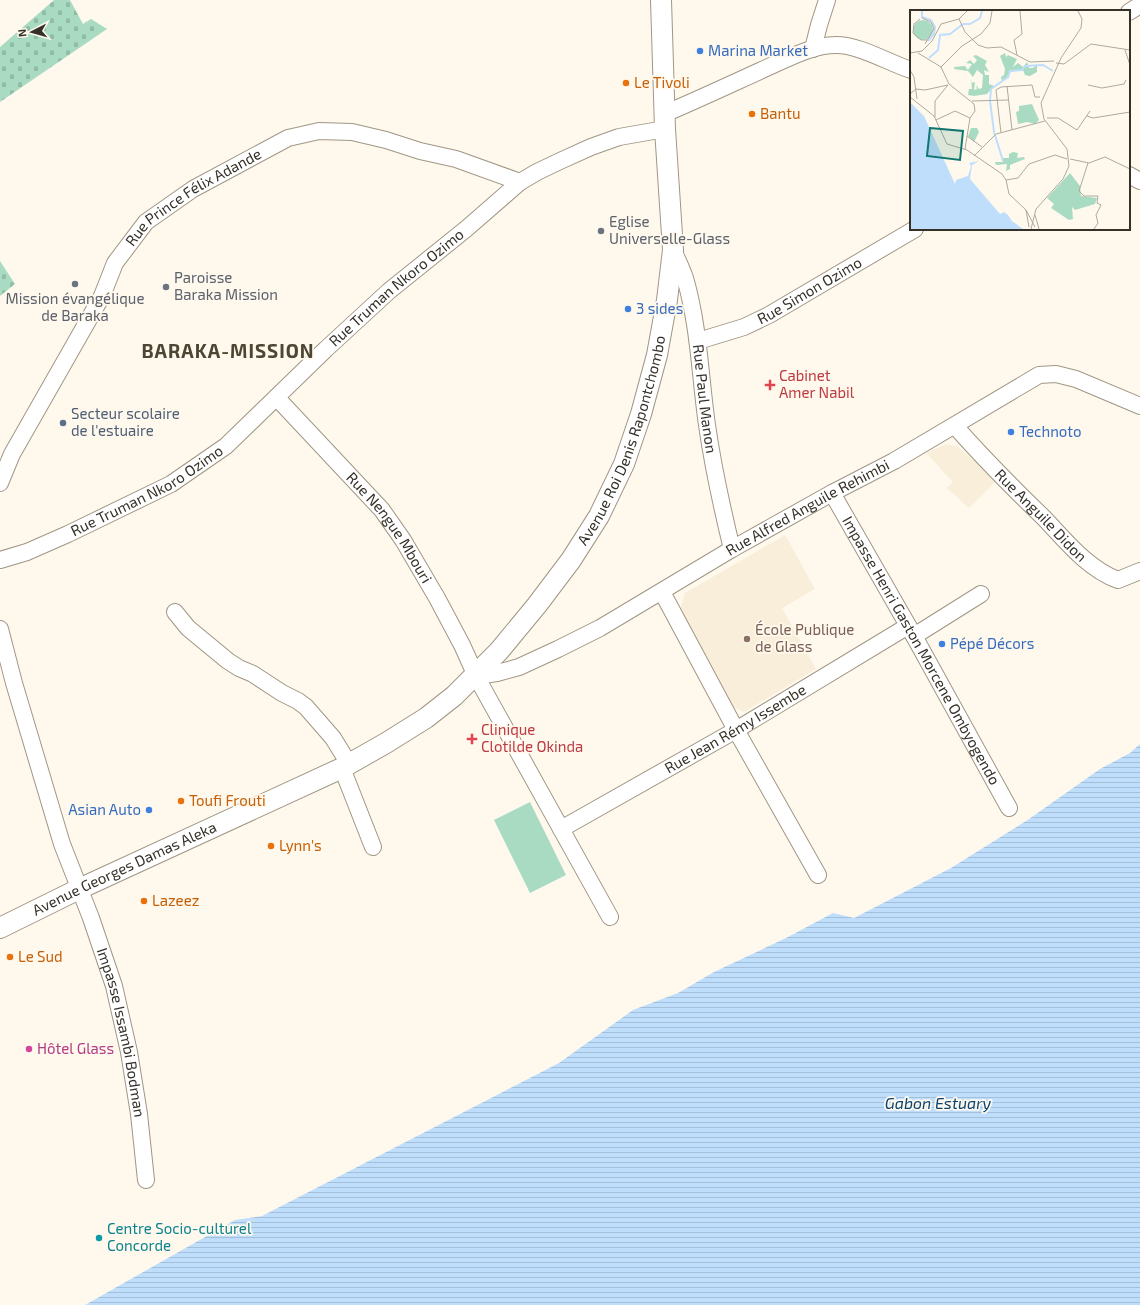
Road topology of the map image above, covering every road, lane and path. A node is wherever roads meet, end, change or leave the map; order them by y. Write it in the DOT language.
graph roads {
  1 [pos="661,0"];
  2 [pos="827,0"];
  3 [pos="1140,5"];
  4 [pos="1130,11"];
  5 [pos="814,49"];
  6 [pos="910,70"];
  7 [pos="665,121"];
  8 [pos="1130,176"];
  9 [pos="1140,181"];
  10 [pos="520,182"];
  11 [pos="913,230"];
  12 [pos="673,250"];
  13 [pos="698,340"];
  14 [pos="277,398"];
  15 [pos="1140,406"];
  16 [pos="955,426"];
  17 [pos="0,483"];
  18 [pos="832,493"];
  19 [pos="732,549"];
  20 [pos="0,560"];
  21 [pos="1140,571"];
  22 [pos="662,592"];
  23 [pos="981,594"];
  24 [pos="175,612"];
  25 [pos="0,629"];
  26 [pos="911,631"];
  27 [pos="476,676"];
  28 [pos="736,730"];
  29 [pos="346,766"];
  30 [pos="1009,808"];
  31 [pos="561,829"];
  32 [pos="373,847"];
  33 [pos="818,875"];
  34 [pos="79,889"];
  35 [pos="610,918"];
  36 [pos="0,928"];
  37 [pos="146,1180"];
  1 -- 7 [label="main road, Avenue Roi Denis Rapontchombo"];
  2 -- 5 [label="street"];
  3 -- 4 [label="street"];
  5 -- 6 [label="street, Rue Truman Nkoro Ozimo"];
  5 -- 7 [label="street, Rue Truman Nkoro Ozimo"];
  7 -- 10 [label="street, Rue Truman Nkoro Ozimo"];
  7 -- 12 [label="main road, Avenue Roi Denis Rapontchombo"];
  8 -- 9 [label="street"];
  10 -- 14 [label="street, Rue Truman Nkoro Ozimo"];
  10 -- 17 [label="street, Rue Prince Félix Adande"];
  11 -- 13 [label="street, Rue Simon Ozimo"];
  12 -- 13 [label="street, Rue Paul Manon"];
  12 -- 27 [label="main road, Avenue Roi Denis Rapontchombo"];
  13 -- 19 [label="street, Rue Paul Manon"];
  14 -- 20 [label="street, Rue Truman Nkoro Ozimo"];
  14 -- 27 [label="street, Rue Nengue Mbouri"];
  15 -- 16 [label="street, Rue Alfred Anguile Rehimbi"];
  16 -- 18 [label="street, Rue Alfred Anguile Rehimbi"];
  16 -- 21 [label="street, Rue Anguile Didon"];
  18 -- 19 [label="street, Rue Alfred Anguile Rehimbi"];
  18 -- 26 [label="street, Impasse Henri Gaston Morcene Ombyogendo"];
  19 -- 22 [label="street, Rue Alfred Anguile Rehimbi"];
  22 -- 27 [label="street, Rue Alfred Anguile Rehimbi"];
  22 -- 28 [label="street"];
  23 -- 26 [label="street, Rue Jean Rémy Issembe"];
  24 -- 29 [label="street"];
  25 -- 34 [label="street, Impasse Issambi Bodman"];
  26 -- 28 [label="street, Rue Jean Rémy Issembe"];
  26 -- 30 [label="street, Impasse Henri Gaston Morcene Ombyogendo"];
  27 -- 29 [label="main road, Avenue Georges Damas Aleka"];
  27 -- 31 [label="street, Rue Nengue Mbouri"];
  28 -- 31 [label="street, Rue Jean Rémy Issembe"];
  28 -- 33 [label="street"];
  29 -- 32 [label="street"];
  29 -- 34 [label="main road, Avenue Georges Damas Aleka"];
  31 -- 35 [label="street, Rue Nengue Mbouri"];
  34 -- 36 [label="main road, Avenue Georges Damas Aleka"];
  34 -- 37 [label="street, Impasse Issambi Bodman"];
}
